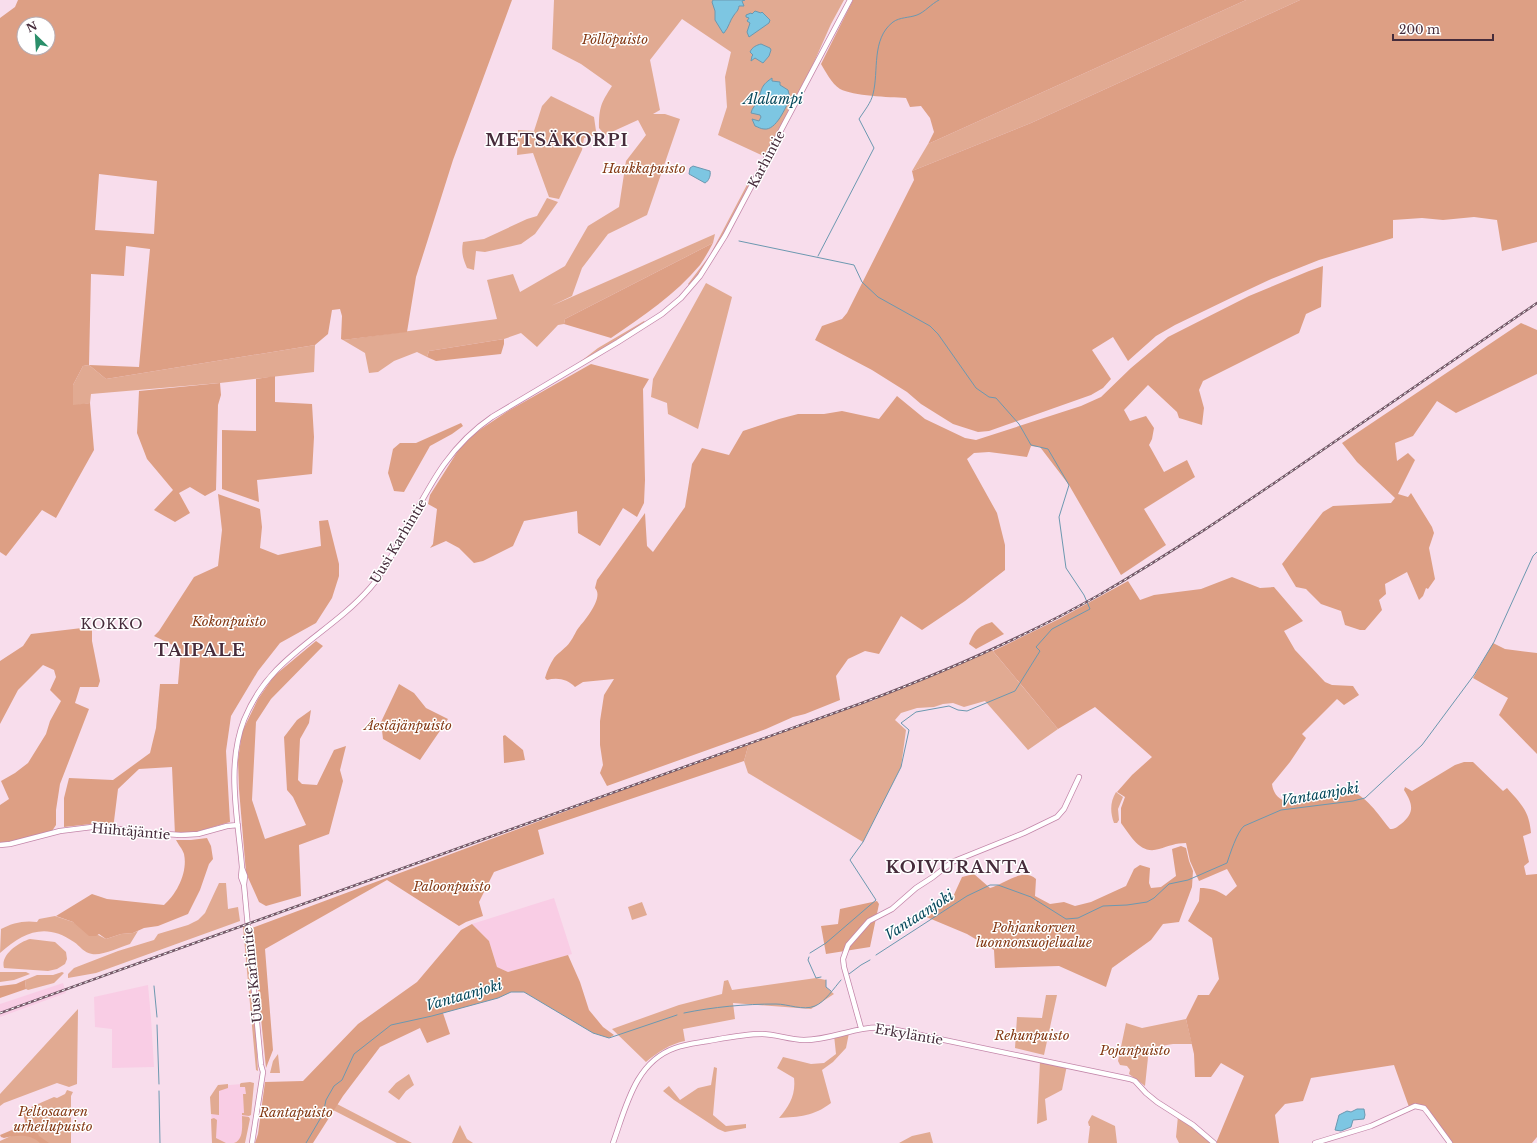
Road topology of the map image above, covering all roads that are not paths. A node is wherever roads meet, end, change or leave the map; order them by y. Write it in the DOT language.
graph roads {
  1 [pos="850,0"];
  2 [pos="668,309"];
  3 [pos="1079,777"];
  4 [pos="238,825"];
  5 [pos="0,845"];
  6 [pos="861,1028"];
  7 [pos="252,1143"];
  8 [pos="613,1143"];
  9 [pos="1214,1143"];
  10 [pos="1315,1143"];
  11 [pos="1450,1143"];
  1 -- 2 [label="street, Karhintie"];
  2 -- 4 [label="street, Uusi Karhintie"];
  3 -- 6 [label="street"];
  4 -- 5 [label="street, Hiihtäjäntie"];
  4 -- 7 [label="street, Uusi Karhintie"];
  6 -- 8 [label="street, Erkyläntie"];
  6 -- 9 [label="street, Erkyläntie"];
  10 -- 11 [label="street"];
}
